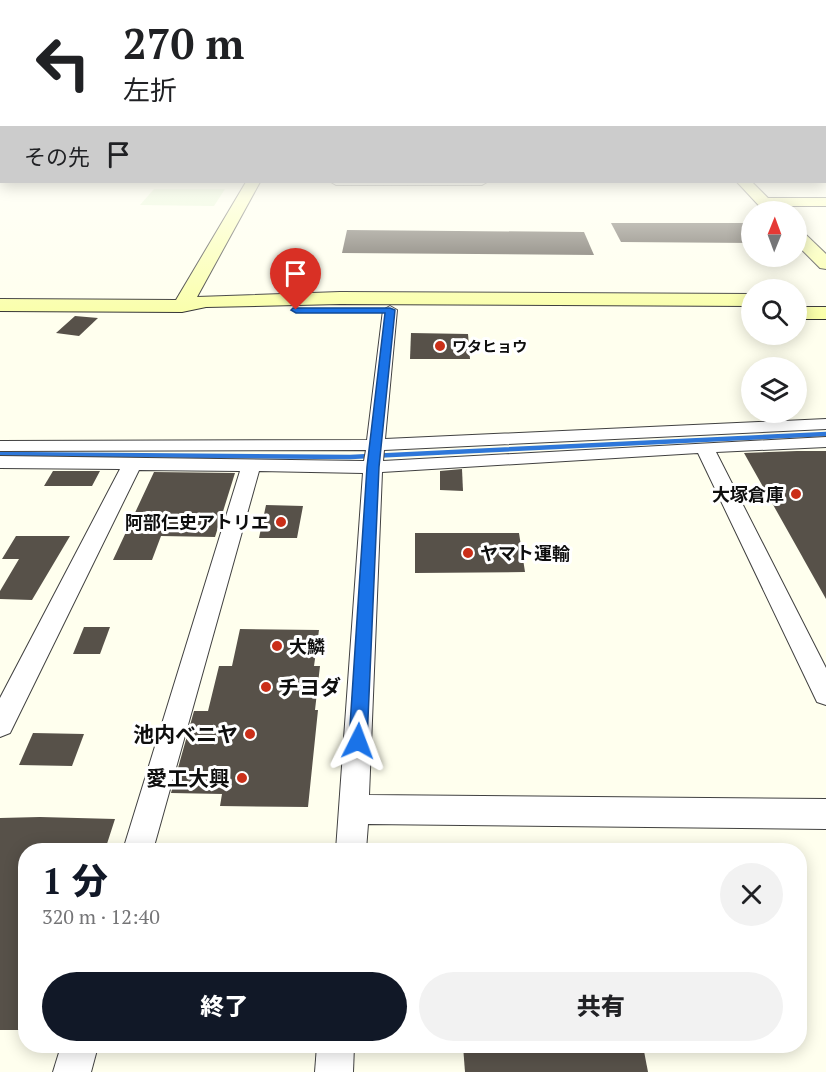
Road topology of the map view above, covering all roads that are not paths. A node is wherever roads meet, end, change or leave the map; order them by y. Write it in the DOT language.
graph roads {
  1 [pos="233,217"];
  2 [pos="807,226"];
  3 [pos="826,244"];
  4 [pos="807,245"];
  5 [pos="826,264"];
  6 [pos="741,300"];
  7 [pos="807,300"];
  8 [pos="826,300"];
  9 [pos="0,304"];
  10 [pos="182,306"];
  11 [pos="390,310"];
  12 [pos="741,313"];
  13 [pos="807,313"];
  14 [pos="826,313"];
  15 [pos="826,424"];
  16 [pos="826,442"];
  17 [pos="704,447"];
  18 [pos="374,455"];
  19 [pos="2,460"];
  20 [pos="133,463"];
  21 [pos="251,465"];
  22 [pos="826,694"];
  23 [pos="0,725"];
  24 [pos="355,809"];
  25 [pos="826,814"];
  26 [pos="140,843"];
  27 [pos="352,843"];
  28 [pos="78,1053"];
  29 [pos="335,1053"];
  30 [pos="72,1072"];
  31 [pos="334,1072"];
  1 -- 10 [label="street"];
  2 -- 3 [label="street"];
  4 -- 5 [label="street"];
  6 -- 10 [label="street"];
  7 -- 8 [label="street"];
  9 -- 10 [label="street"];
  10 -- 11 [label="street"];
  11 -- 12 [label="street"];
  11 -- 18 [label="street"];
  13 -- 14 [label="street"];
  15 -- 18 [label="street"];
  16 -- 17 [label="street"];
  17 -- 18 [label="street"];
  17 -- 22 [label="street"];
  18 -- 19 [label="street"];
  18 -- 21 [label="street"];
  18 -- 24 [label="street"];
  19 -- 20 [label="street"];
  20 -- 21 [label="street"];
  20 -- 23 [label="street"];
  21 -- 26 [label="street"];
  24 -- 25 [label="street"];
  24 -- 27 [label="street"];
  28 -- 30 [label="street"];
  29 -- 31 [label="street"];
}
